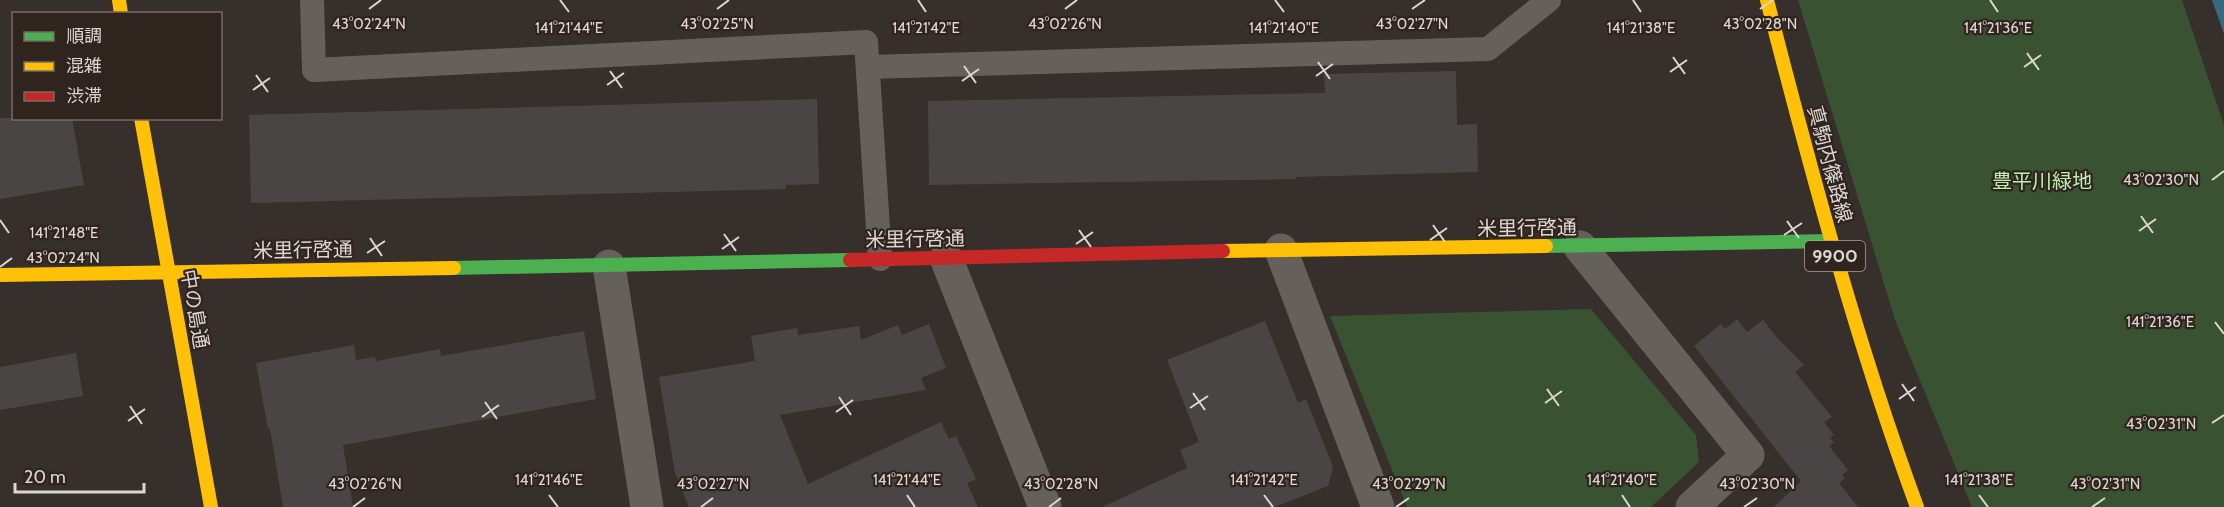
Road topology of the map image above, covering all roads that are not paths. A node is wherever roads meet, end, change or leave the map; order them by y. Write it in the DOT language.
graph roads {
  1 [pos="312,0"];
  2 [pos="1549,0"];
  3 [pos="1767,0"];
  4 [pos="868,67"];
  5 [pos="141,120"];
  6 [pos="1830,241"];
  7 [pos="1581,247"];
  8 [pos="1281,250"];
  9 [pos="946,258"];
  10 [pos="880,259"];
  11 [pos="609,266"];
  12 [pos="169,272"];
  13 [pos="0,275"];
  14 [pos="211,507"];
  15 [pos="647,507"];
  16 [pos="1045,507"];
  17 [pos="1378,507"];
  18 [pos="1692,507"];
  19 [pos="1917,507"];
  1 -- 4 [label="lane"];
  2 -- 4 [label="lane"];
  3 -- 6 [label="street, 真駒内篠路線 / 9900"];
  4 -- 10 [label="lane"];
  5 -- 12 [label="street, 中の島通"];
  6 -- 7 [label="street, 米里行啓通"];
  6 -- 19 [label="street, 真駒内篠路線 / 9900"];
  7 -- 8 [label="street, 米里行啓通"];
  7 -- 18 [label="street"];
  8 -- 9 [label="street, 米里行啓通"];
  8 -- 17 [label="street"];
  9 -- 10 [label="street, 米里行啓通"];
  9 -- 16 [label="street"];
  10 -- 11 [label="street, 米里行啓通"];
  11 -- 12 [label="street, 米里行啓通"];
  11 -- 15 [label="street"];
  12 -- 13 [label="street, 米里行啓通"];
  12 -- 14 [label="street, 中の島通"];
}
